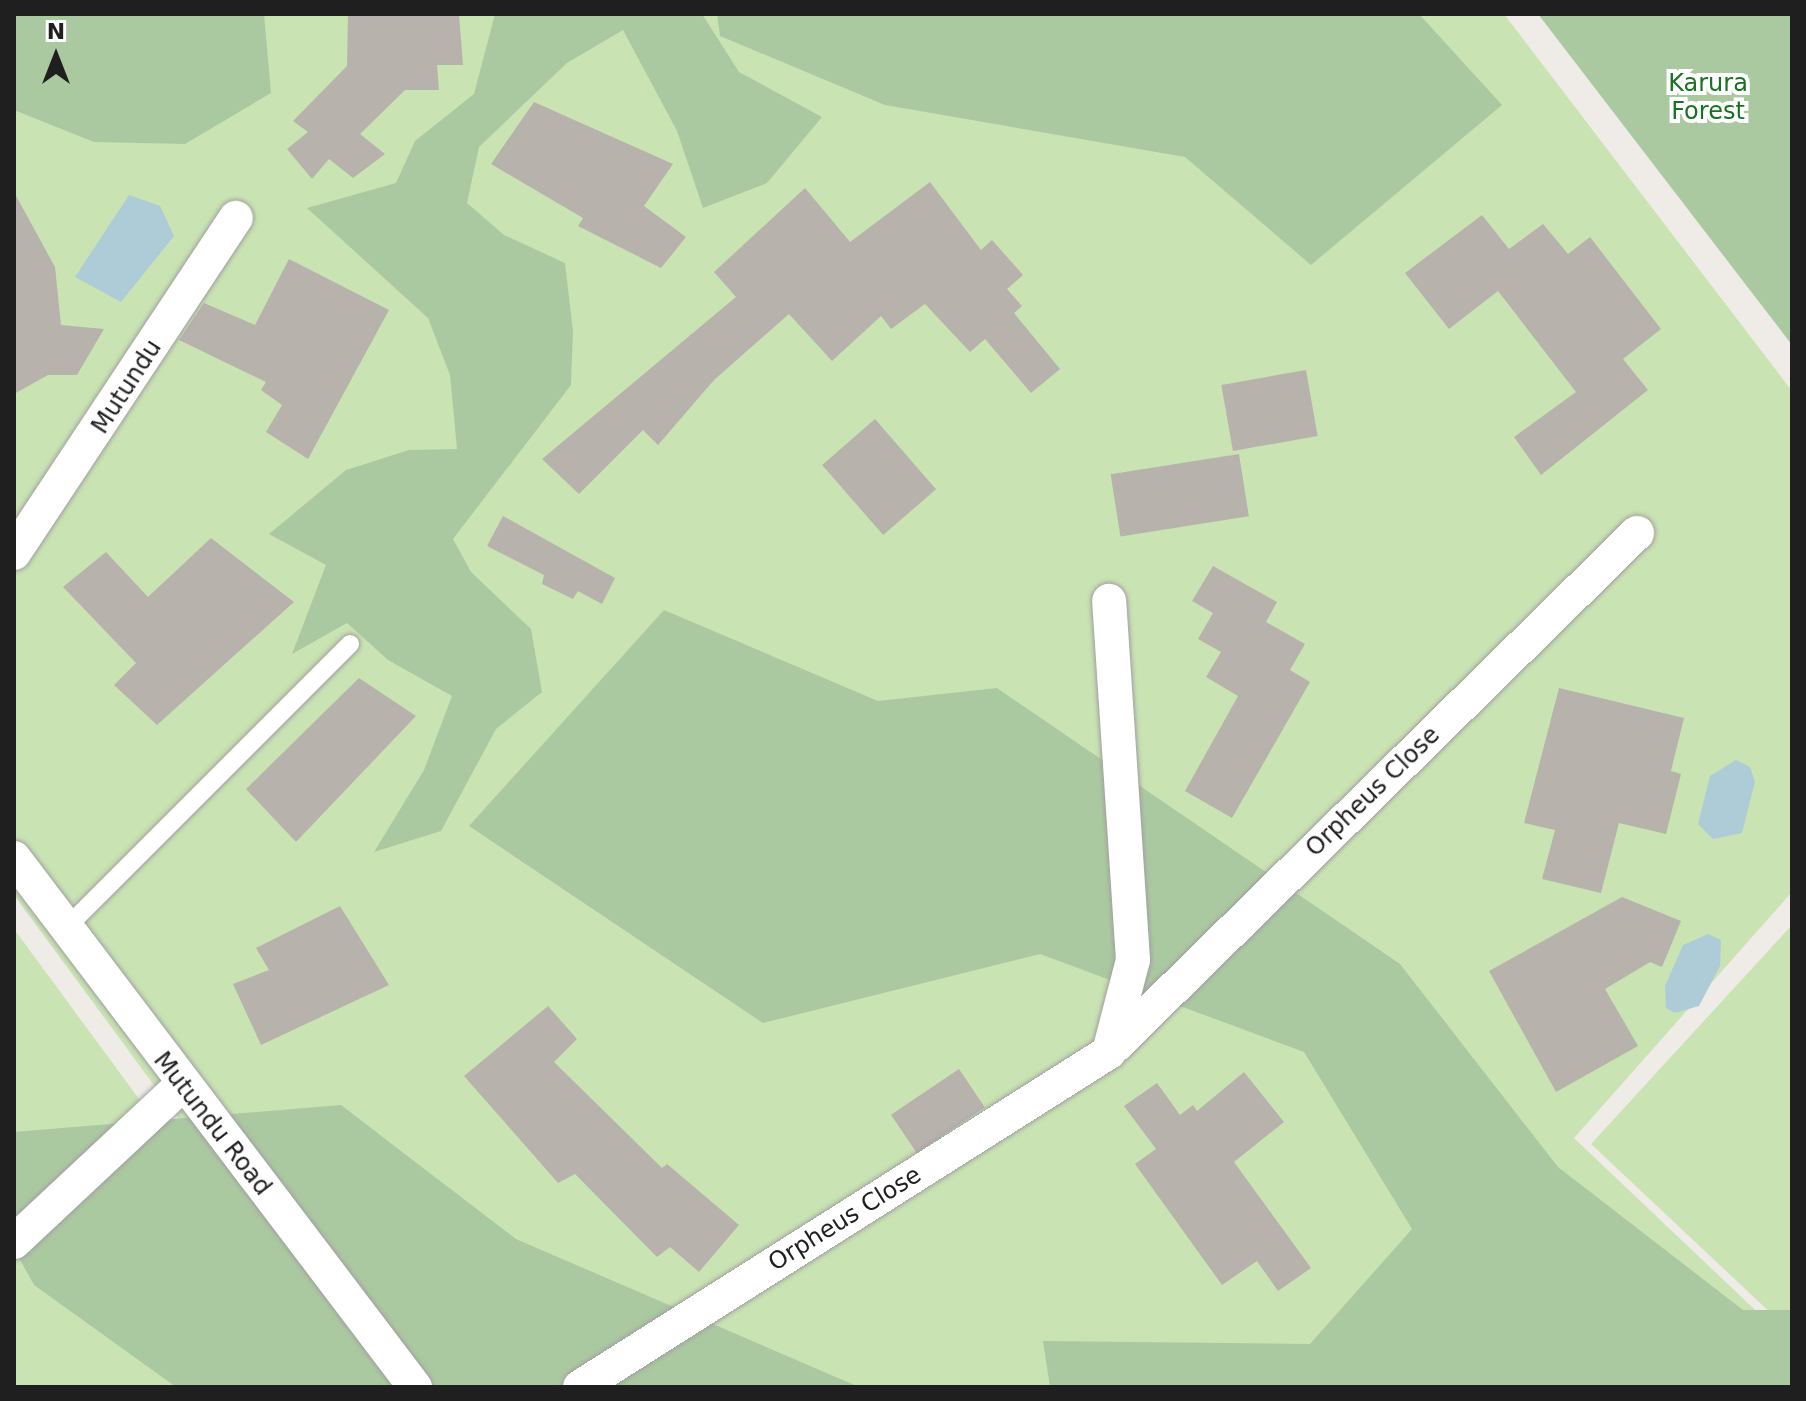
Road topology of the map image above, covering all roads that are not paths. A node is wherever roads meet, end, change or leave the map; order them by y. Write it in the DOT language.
graph roads {
  1 [pos="236,218"];
  2 [pos="1637,533"];
  3 [pos="14,553"];
  4 [pos="1109,601"];
  5 [pos="350,644"];
  6 [pos="14,858"];
  7 [pos="63,931"];
  8 [pos="1109,1052"];
  9 [pos="182,1085"];
  10 [pos="14,1242"];
  11 [pos="415,1387"];
  12 [pos="580,1387"];
  1 -- 3 [label="street, Mutundu"];
  2 -- 8 [label="street, Orpheus Close"];
  4 -- 8 [label="street"];
  5 -- 7 [label="lane"];
  6 -- 7 [label="street, Mutundu Road"];
  7 -- 9 [label="street, Mutundu Road"];
  8 -- 12 [label="street, Orpheus Close"];
  9 -- 10 [label="street"];
  9 -- 11 [label="street, Mutundu Road"];
}
